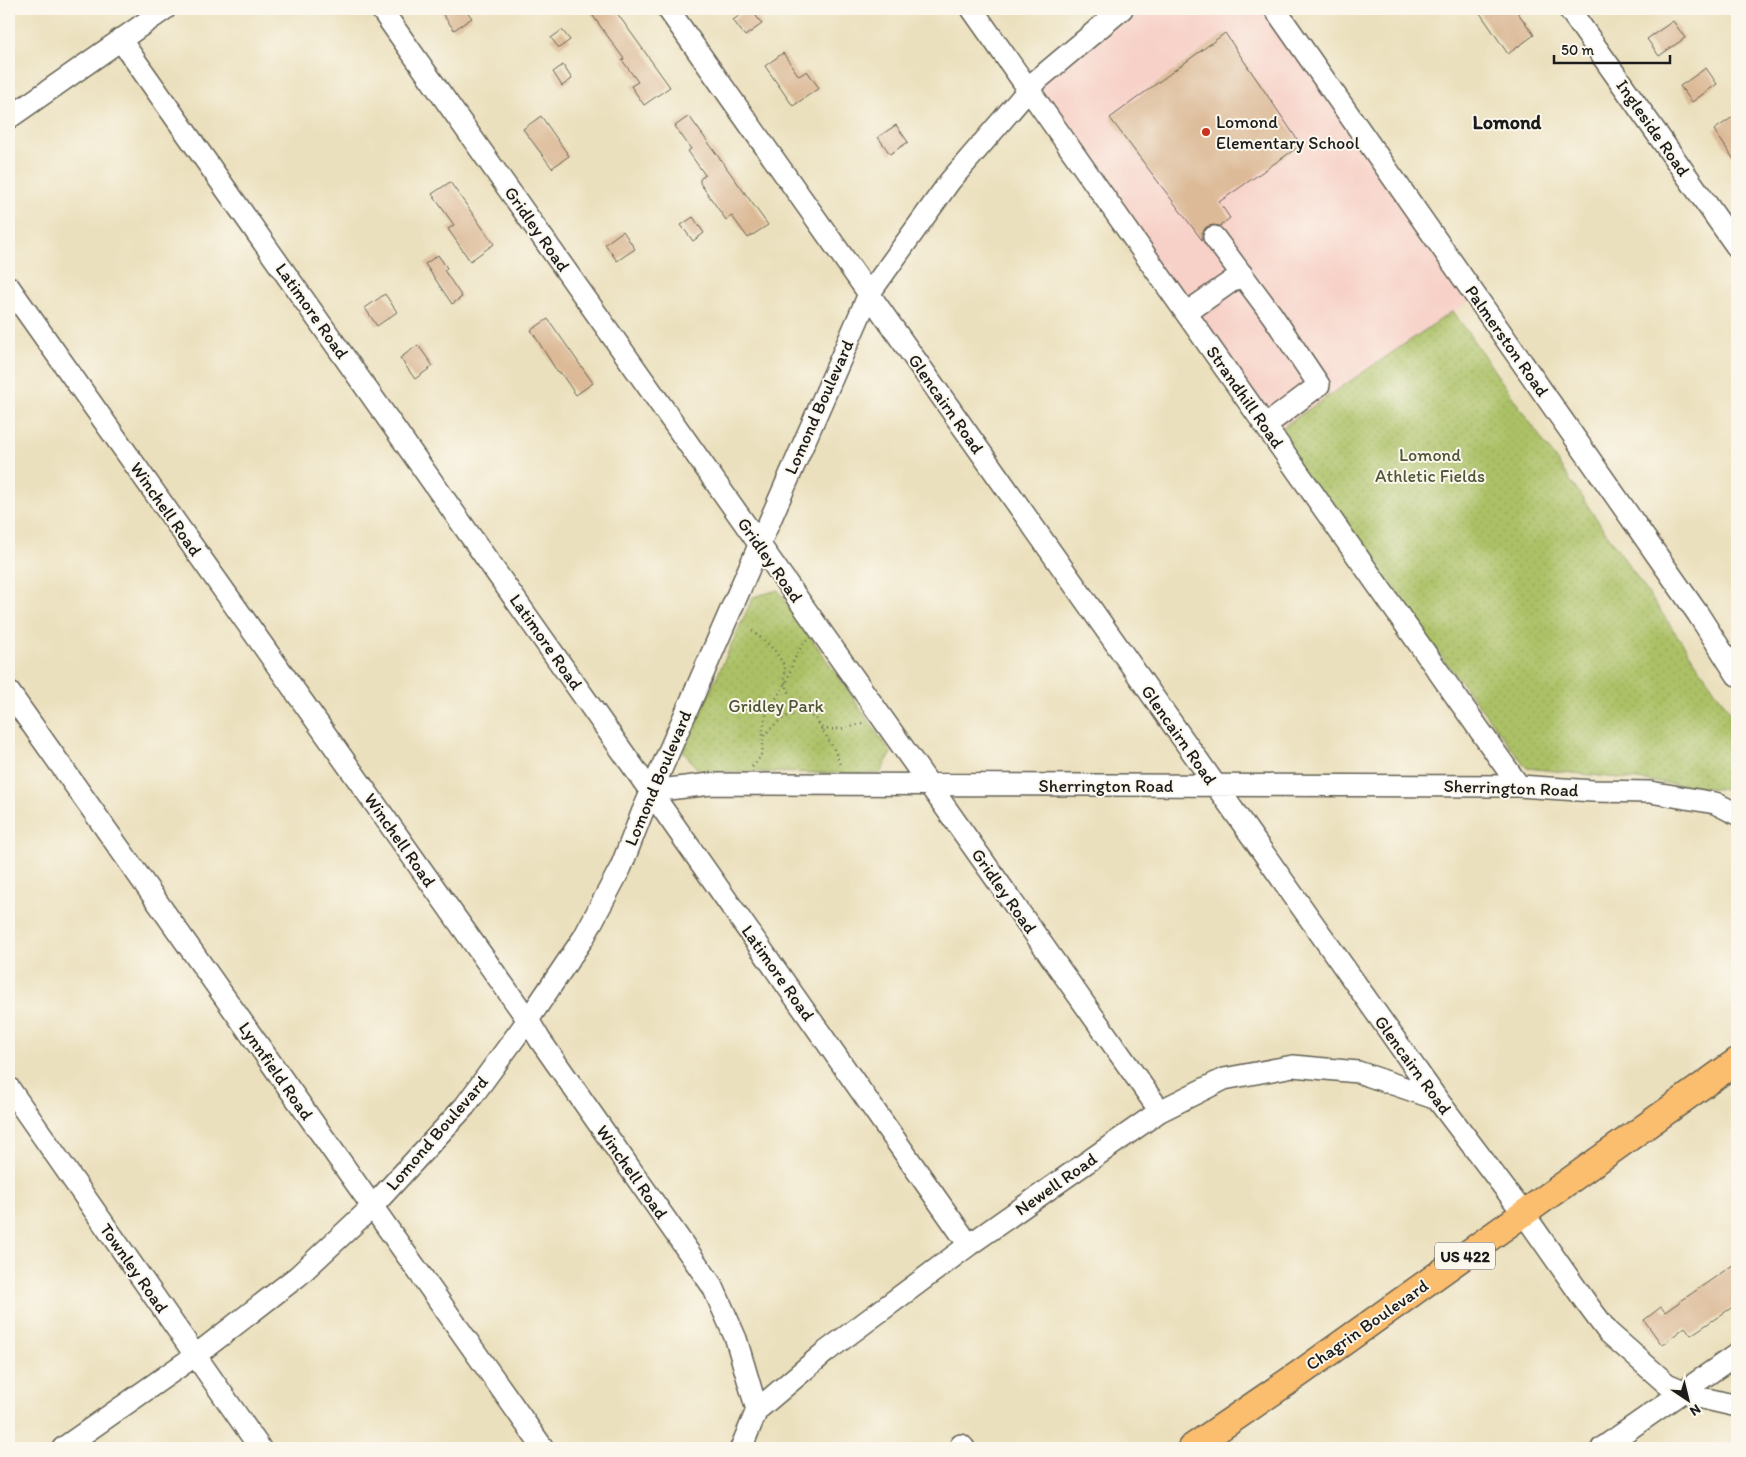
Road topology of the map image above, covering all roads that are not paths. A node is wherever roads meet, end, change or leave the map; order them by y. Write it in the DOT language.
graph roads {
  1 [pos="165,9"];
  2 [pos="381,9"];
  3 [pos="668,9"];
  4 [pos="972,9"];
  5 [pos="1122,9"];
  6 [pos="1275,9"];
  7 [pos="1568,9"];
  8 [pos="120,40"];
  9 [pos="1029,90"];
  10 [pos="9,118"];
  11 [pos="1214,237"];
  12 [pos="1737,246"];
  13 [pos="1242,274"];
  14 [pos="9,287"];
  15 [pos="869,294"];
  16 [pos="1186,313"];
  17 [pos="1265,426"];
  18 [pos="759,544"];
  19 [pos="1737,675"];
  20 [pos="9,692"];
  21 [pos="930,786"];
  22 [pos="1214,786"];
  23 [pos="1519,786"];
  24 [pos="651,792"];
  25 [pos="1737,814"];
  26 [pos="528,1020"];
  27 [pos="1737,1061"];
  28 [pos="9,1088"];
  29 [pos="1436,1099"];
  30 [pos="1160,1111"];
  31 [pos="372,1207"];
  32 [pos="1524,1214"];
  33 [pos="969,1245"];
  34 [pos="1737,1354"];
  35 [pos="196,1355"];
  36 [pos="1682,1391"];
  37 [pos="1737,1406"];
  38 [pos="757,1410"];
  39 [pos="63,1448"];
  40 [pos="260,1448"];
  41 [pos="543,1448"];
  42 [pos="741,1448"];
  43 [pos="1191,1448"];
  44 [pos="1602,1448"];
  1 -- 8 [label="street"];
  2 -- 18 [label="street, Gridley Road"];
  3 -- 15 [label="street, Glencairn Road"];
  4 -- 9 [label="street, Strandhill Road"];
  5 -- 9 [label="street, Lomond Boulevard"];
  6 -- 19 [label="street, Palmerston Road"];
  7 -- 12 [label="street, Ingleside Road"];
  8 -- 10 [label="street"];
  8 -- 24 [label="street, Latimore Road"];
  9 -- 15 [label="street, Lomond Boulevard"];
  9 -- 16 [label="street, Strandhill Road"];
  11 -- 13 [label="street"];
  13 -- 16 [label="street"];
  13 -- 17 [label="street"];
  14 -- 26 [label="street, Winchell Road"];
  15 -- 18 [label="street, Lomond Boulevard"];
  15 -- 22 [label="street, Glencairn Road"];
  16 -- 17 [label="street, Strandhill Road"];
  17 -- 23 [label="street, Strandhill Road"];
  18 -- 21 [label="street, Gridley Road"];
  18 -- 24 [label="street, Lomond Boulevard"];
  20 -- 31 [label="street, Lynnfield Road"];
  21 -- 22 [label="street, Sherrington Road"];
  21 -- 24 [label="street, Sherrington Road"];
  21 -- 30 [label="street, Gridley Road"];
  22 -- 23 [label="street, Sherrington Road"];
  22 -- 29 [label="street, Glencairn Road"];
  23 -- 25 [label="street, Sherrington Road"];
  24 -- 26 [label="street, Lomond Boulevard"];
  24 -- 33 [label="street, Latimore Road"];
  26 -- 31 [label="street, Lomond Boulevard"];
  26 -- 38 [label="street, Winchell Road"];
  27 -- 32 [label="main road, Chagrin Boulevard / US 422"];
  28 -- 35 [label="street, Townley Road"];
  29 -- 30 [label="street, Newell Road"];
  29 -- 32 [label="street, Glencairn Road"];
  30 -- 33 [label="street, Newell Road"];
  31 -- 35 [label="street, Lomond Boulevard"];
  31 -- 41 [label="street, Lynnfield Road"];
  32 -- 36 [label="street, Glencairn Road"];
  32 -- 43 [label="main road, Chagrin Boulevard / US 422"];
  33 -- 38 [label="street, Newell Road"];
  34 -- 36 [label="street"];
  35 -- 39 [label="street, Lomond Boulevard"];
  35 -- 40 [label="street, Townley Road"];
  36 -- 37 [label="street, Glencairn Road"];
  36 -- 44 [label="street"];
  38 -- 42 [label="street, Newell Road"];
}
